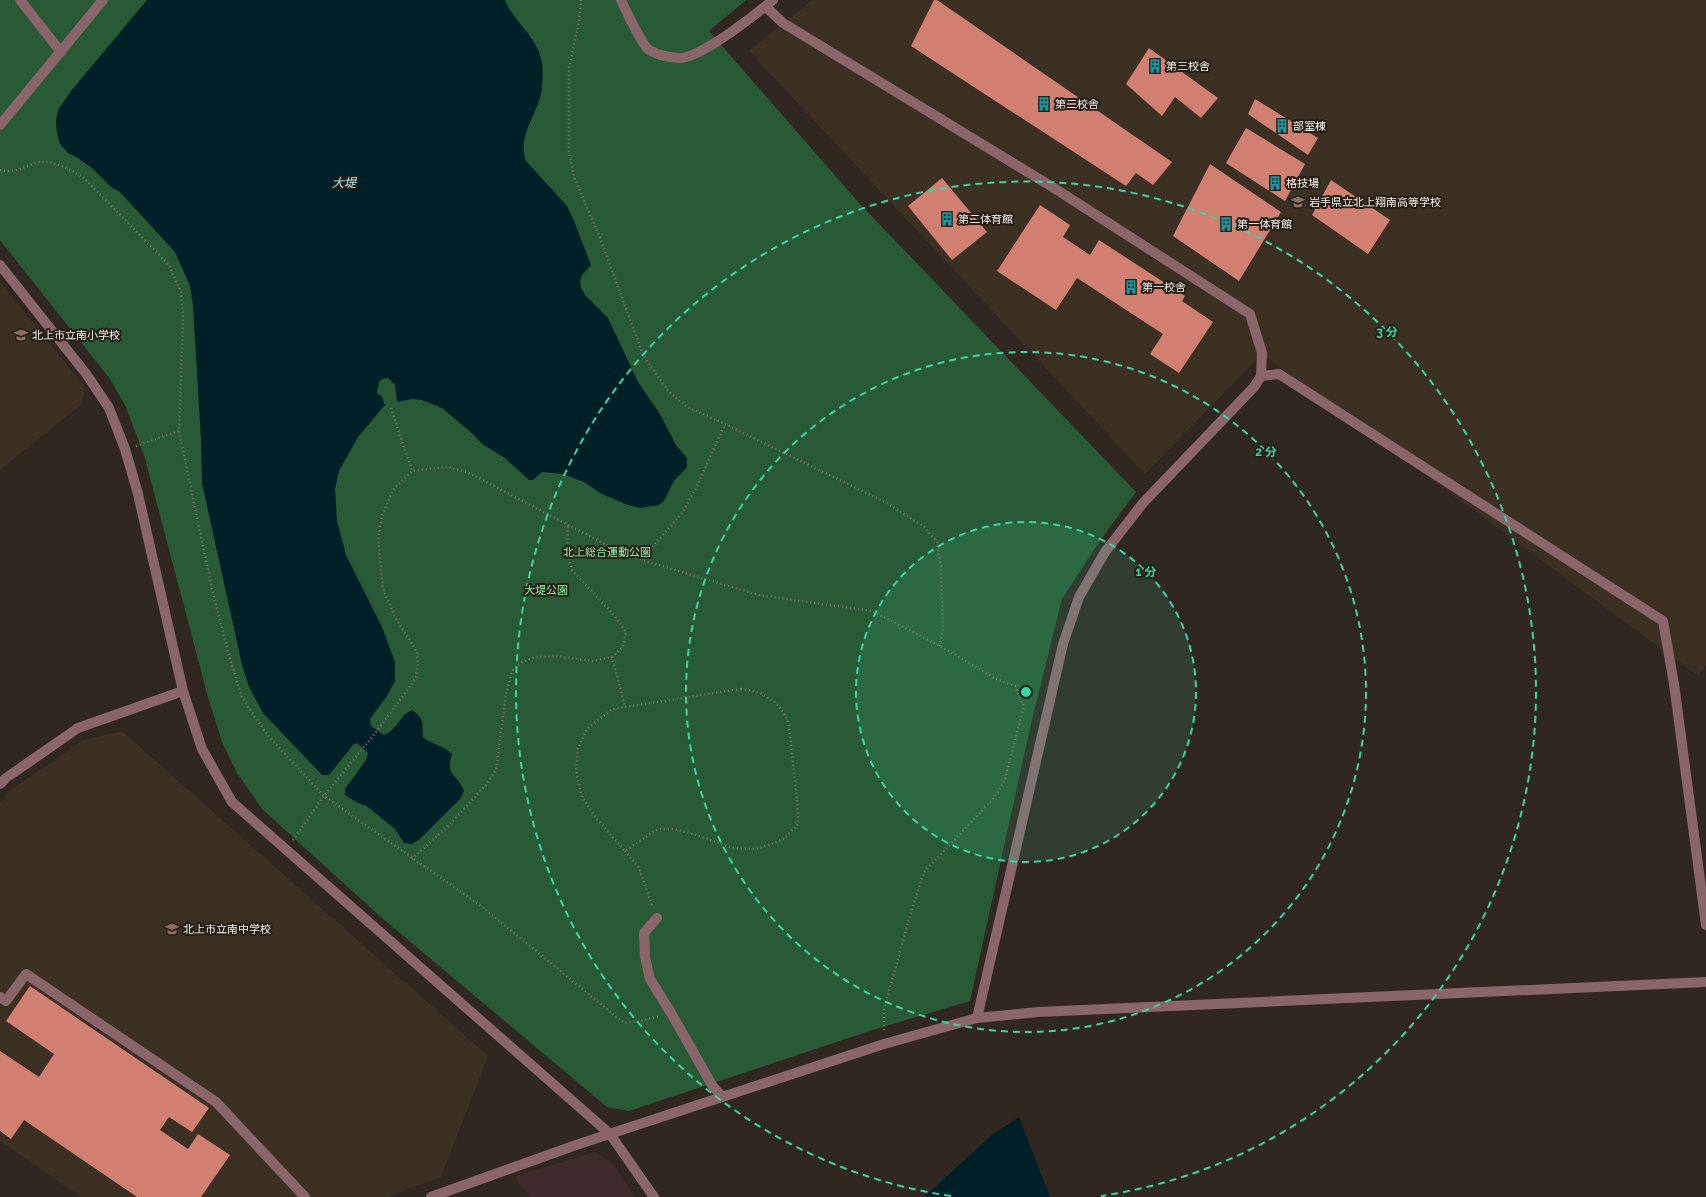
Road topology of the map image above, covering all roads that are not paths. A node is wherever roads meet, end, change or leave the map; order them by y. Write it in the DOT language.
graph roads {
  1 [pos="20,0"];
  2 [pos="103,0"];
  3 [pos="621,0"];
  4 [pos="770,3"];
  5 [pos="61,52"];
  6 [pos="0,125"];
  7 [pos="0,264"];
  8 [pos="1261,376"];
  9 [pos="183,691"];
  10 [pos="2,778"];
  11 [pos="657,918"];
  12 [pos="1706,925"];
  13 [pos="1706,982"];
  14 [pos="0,997"];
  15 [pos="977,1018"];
  16 [pos="722,1097"];
  17 [pos="610,1134"];
  18 [pos="305,1197"];
  19 [pos="431,1197"];
  20 [pos="654,1197"];
  1 -- 5 [label="street"];
  2 -- 5 [label="street"];
  3 -- 4 [label="street"];
  4 -- 8 [label="street"];
  5 -- 6 [label="street"];
  7 -- 9 [label="street"];
  8 -- 12 [label="street"];
  8 -- 15 [label="street"];
  9 -- 10 [label="street"];
  9 -- 17 [label="street"];
  11 -- 16 [label="street"];
  13 -- 15 [label="street"];
  14 -- 18 [label="street"];
  15 -- 16 [label="street"];
  16 -- 17 [label="street"];
  17 -- 19 [label="street"];
  17 -- 20 [label="street"];
}
